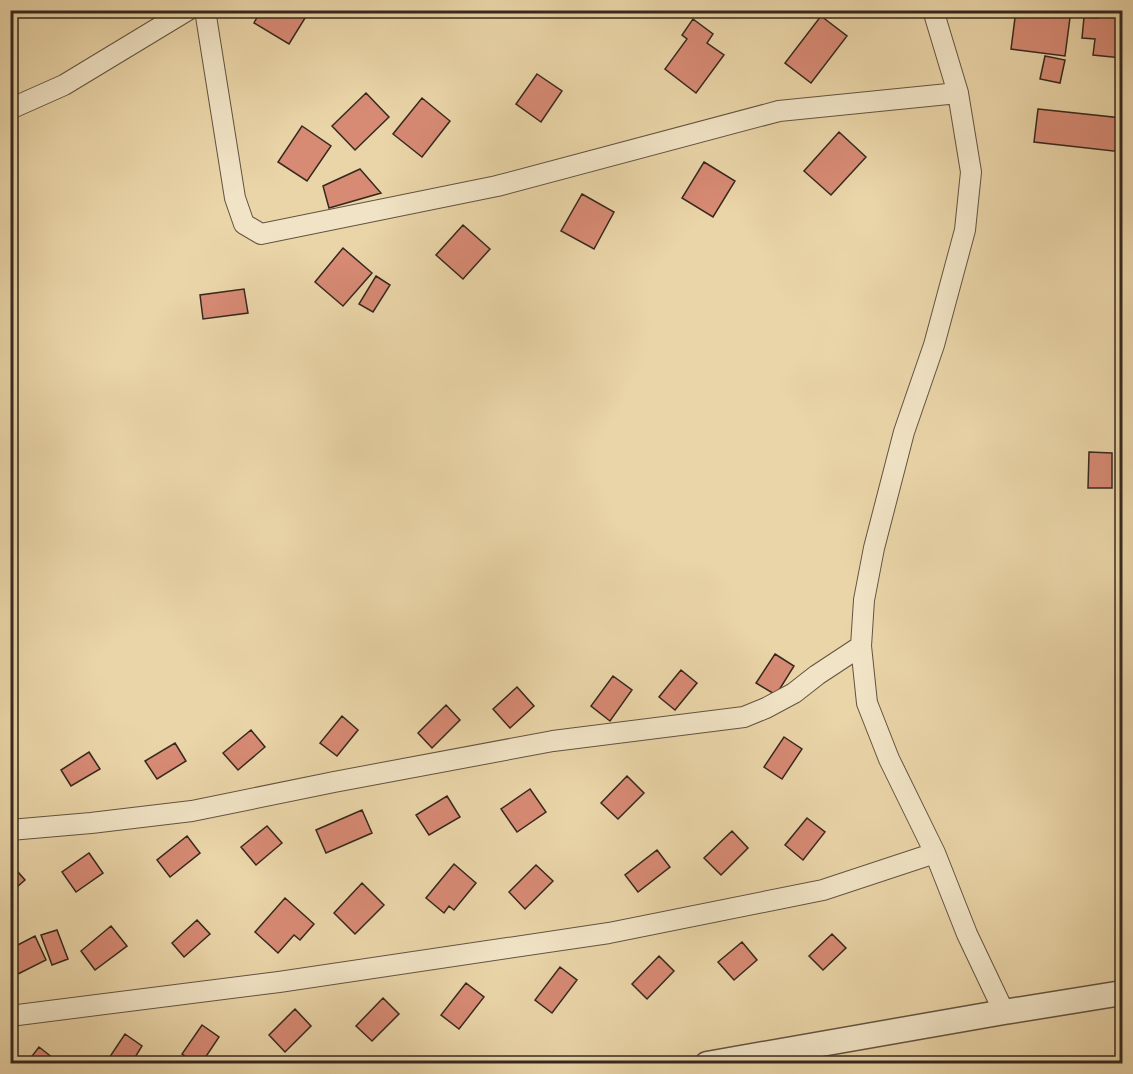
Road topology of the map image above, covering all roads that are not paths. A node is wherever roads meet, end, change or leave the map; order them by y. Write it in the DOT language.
graph roads {
  1 [pos="188,10"];
  2 [pos="205,10"];
  3 [pos="933,10"];
  4 [pos="958,93"];
  5 [pos="10,109"];
  6 [pos="861,646"];
  7 [pos="10,830"];
  8 [pos="934,853"];
  9 [pos="1122,993"];
  10 [pos="1005,1012"];
  11 [pos="10,1016"];
  12 [pos="707,1064"];
  1 -- 5 [label="street"];
  2 -- 4 [label="street"];
  3 -- 4 [label="street"];
  4 -- 6 [label="street"];
  6 -- 7 [label="street"];
  6 -- 8 [label="street"];
  8 -- 10 [label="street"];
  8 -- 11 [label="street"];
  9 -- 10 [label="street"];
  10 -- 12 [label="street"];
}
